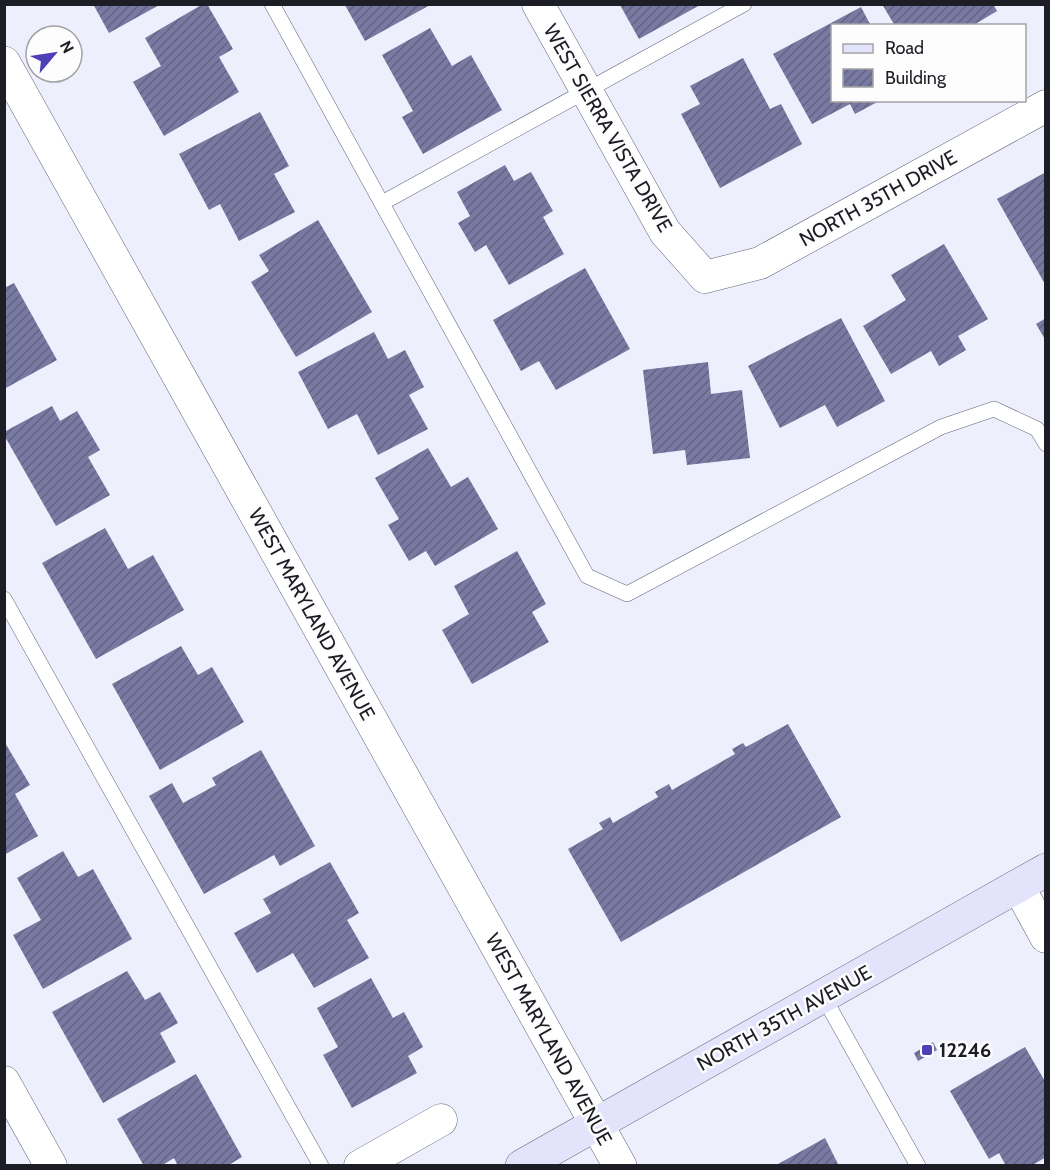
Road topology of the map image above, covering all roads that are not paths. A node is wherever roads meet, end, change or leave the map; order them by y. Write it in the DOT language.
graph roads {
  1 [pos="272,4"];
  2 [pos="538,4"];
  3 [pos="744,4"];
  4 [pos="4,63"];
  5 [pos="586,91"];
  6 [pos="1046,106"];
  7 [pos="382,203"];
  8 [pos="705,277"];
  9 [pos="1046,444"];
  10 [pos="4,599"];
  11 [pos="1046,870"];
  12 [pos="1017,886"];
  13 [pos="1046,937"];
  14 [pos="823,996"];
  15 [pos="4,1082"];
  16 [pos="441,1120"];
  17 [pos="597,1124"];
  18 [pos="51,1166"];
  19 [pos="321,1166"];
  20 [pos="360,1166"];
  21 [pos="522,1166"];
  22 [pos="620,1166"];
  23 [pos="918,1166"];
  1 -- 7 [label="lane"];
  2 -- 5 [label="street, WEST SIERRA VISTA DRIVE"];
  3 -- 5 [label="lane"];
  4 -- 17 [label="street, WEST MARYLAND AVENUE"];
  5 -- 7 [label="lane"];
  5 -- 8 [label="street, WEST SIERRA VISTA DRIVE"];
  6 -- 8 [label="street, NORTH 35TH DRIVE"];
  7 -- 9 [label="lane"];
  10 -- 19 [label="lane"];
  11 -- 12 [label="main road, NORTH 35TH AVENUE"];
  12 -- 13 [label="street"];
  12 -- 14 [label="main road, NORTH 35TH AVENUE"];
  14 -- 17 [label="main road, NORTH 35TH AVENUE"];
  14 -- 23 [label="lane"];
  15 -- 18 [label="street"];
  16 -- 20 [label="street"];
  17 -- 21 [label="main road, NORTH 35TH AVENUE"];
  17 -- 22 [label="street, WEST MARYLAND AVENUE"];
}
